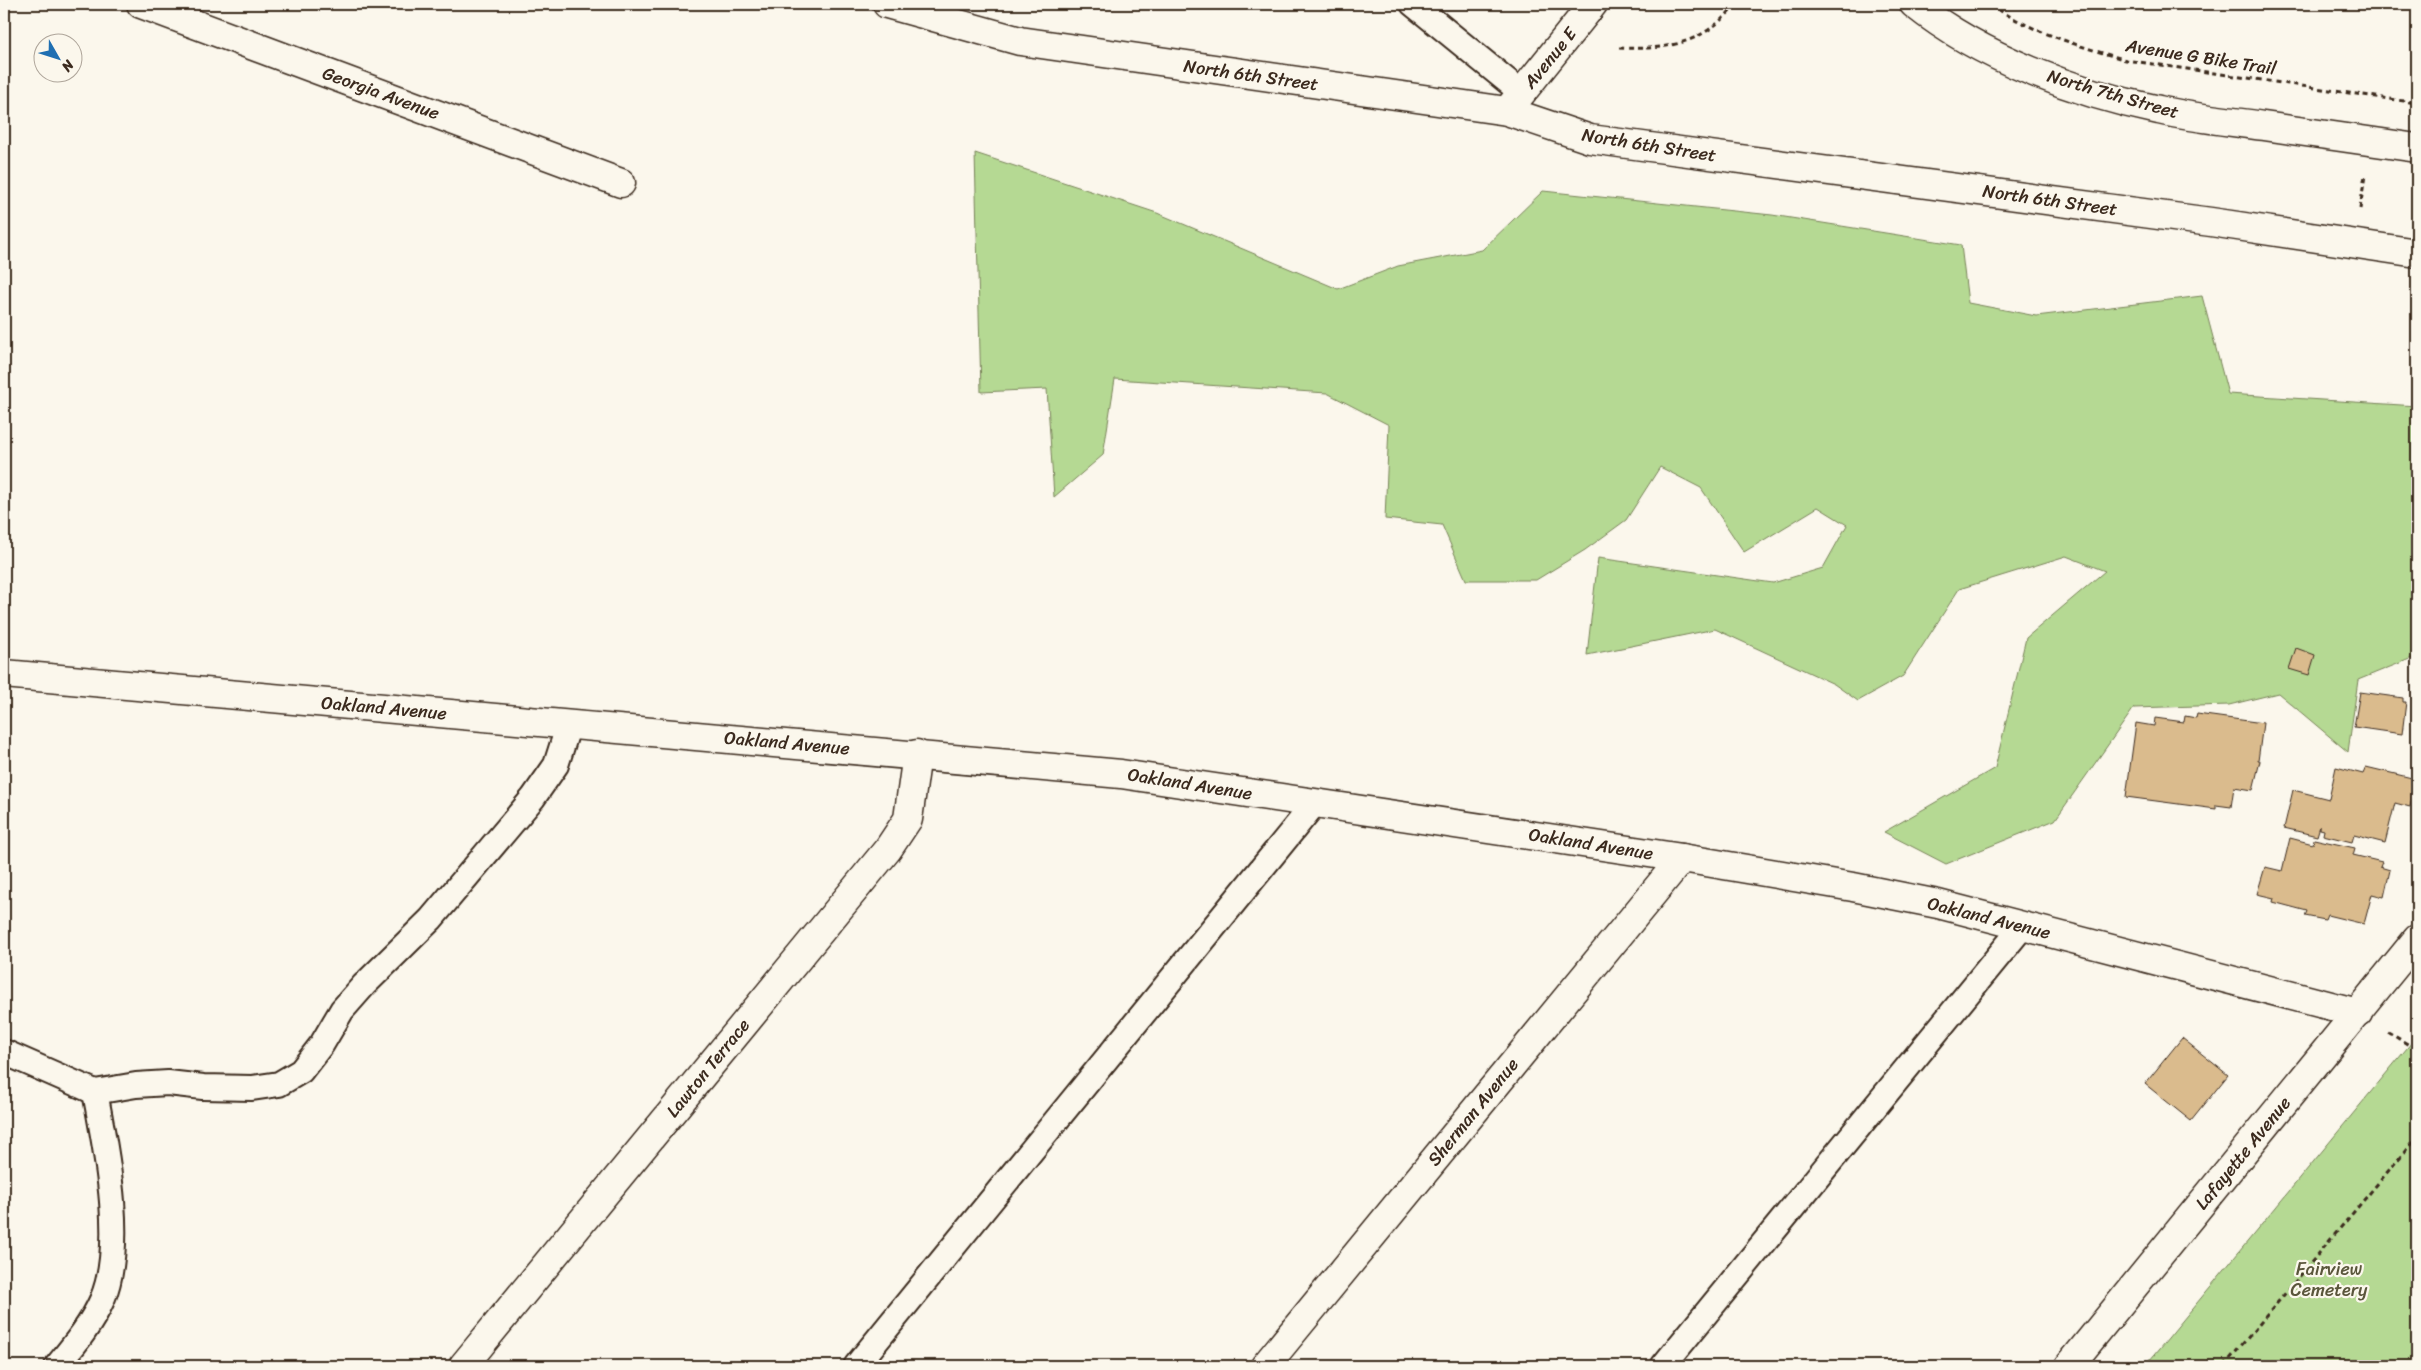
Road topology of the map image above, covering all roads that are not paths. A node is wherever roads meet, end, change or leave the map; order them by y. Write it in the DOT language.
graph roads {
  1 [pos="141,4"];
  2 [pos="887,4"];
  3 [pos="1414,4"];
  4 [pos="1593,4"];
  5 [pos="1914,4"];
  6 [pos="1515,102"];
  7 [pos="2417,148"];
  8 [pos="621,183"];
  9 [pos="2417,253"];
  10 [pos="4,674"];
  11 [pos="569,724"];
  12 [pos="917,754"];
  13 [pos="1315,803"];
  14 [pos="1682,858"];
  15 [pos="2023,926"];
  16 [pos="2417,939"];
  17 [pos="2358,1013"];
  18 [pos="4,1052"];
  19 [pos="95,1092"];
  20 [pos="57,1366"];
  21 [pos="463,1366"];
  22 [pos="856,1366"];
  23 [pos="1265,1366"];
  24 [pos="1663,1366"];
  25 [pos="2069,1366"];
  1 -- 8 [label="street, Georgia Avenue"];
  2 -- 6 [label="street, North 6th Street"];
  3 -- 6 [label="lane"];
  4 -- 6 [label="street, Avenue E"];
  5 -- 7 [label="street, North 7th Street"];
  6 -- 9 [label="street, North 6th Street"];
  10 -- 11 [label="street, Oakland Avenue"];
  11 -- 12 [label="street, Oakland Avenue"];
  11 -- 19 [label="lane"];
  12 -- 13 [label="street, Oakland Avenue"];
  12 -- 21 [label="street, Lawton Terrace"];
  13 -- 14 [label="street, Oakland Avenue"];
  13 -- 22 [label="lane"];
  14 -- 15 [label="street, Oakland Avenue"];
  14 -- 23 [label="street, Sherman Avenue"];
  15 -- 17 [label="street, Oakland Avenue"];
  15 -- 24 [label="lane"];
  16 -- 17 [label="street, Lafayette Avenue"];
  17 -- 25 [label="street, Lafayette Avenue"];
  18 -- 19 [label="lane"];
  19 -- 20 [label="lane"];
}
